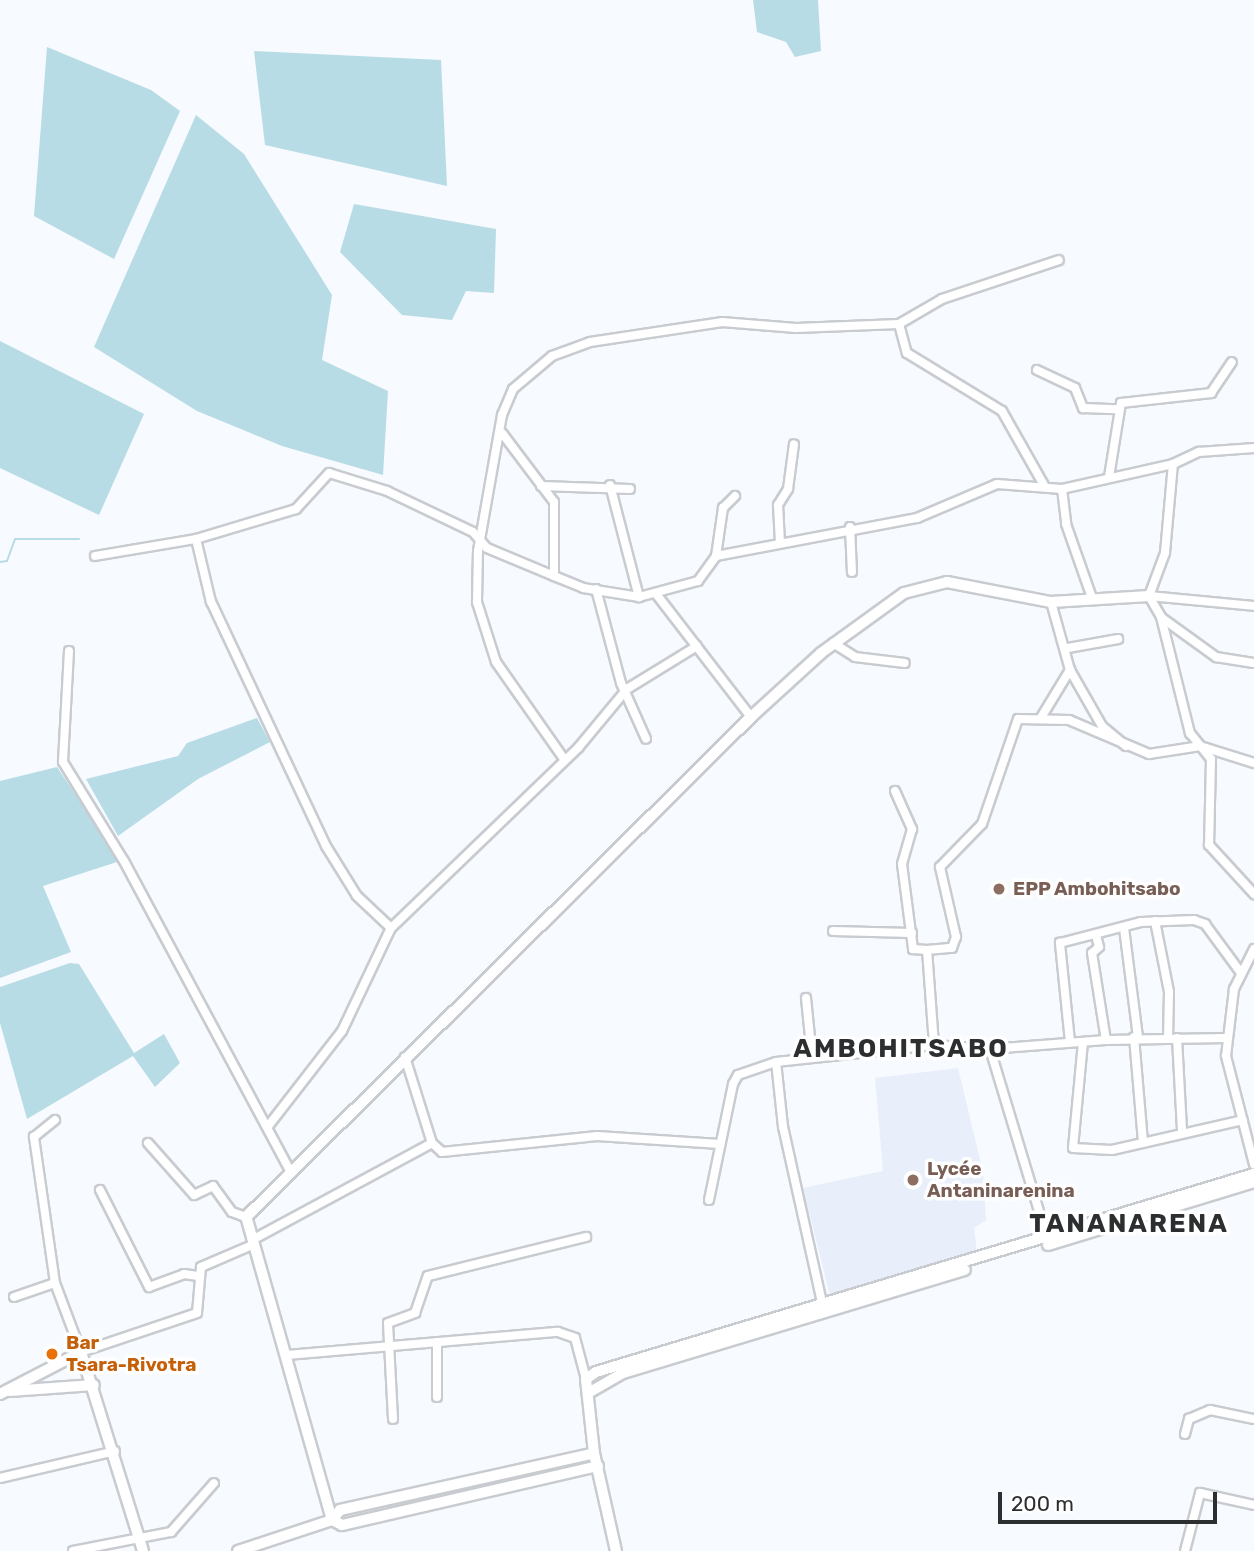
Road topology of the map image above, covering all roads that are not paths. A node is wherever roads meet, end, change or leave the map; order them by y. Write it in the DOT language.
graph roads {
  1 [pos="1059,260"];
  2 [pos="899,324"];
  3 [pos="1232,362"];
  4 [pos="1037,370"];
  5 [pos="1117,409"];
  6 [pos="502,433"];
  7 [pos="793,444"];
  8 [pos="1254,448"];
  9 [pos="1173,464"];
  10 [pos="1109,477"];
  11 [pos="610,485"];
  12 [pos="541,486"];
  13 [pos="1045,486"];
  14 [pos="630,489"];
  15 [pos="1062,489"];
  16 [pos="735,496"];
  17 [pos="850,527"];
  18 [pos="196,539"];
  19 [pos="482,542"];
  20 [pos="780,543"];
  21 [pos="94,555"];
  22 [pos="716,556"];
  23 [pos="852,572"];
  24 [pos="554,576"];
  25 [pos="596,589"];
  26 [pos="657,594"];
  27 [pos="1149,596"];
  28 [pos="639,597"];
  29 [pos="1092,598"];
  30 [pos="1051,602"];
  31 [pos="1254,606"];
  32 [pos="1161,617"];
  33 [pos="1118,639"];
  34 [pos="833,643"];
  35 [pos="697,646"];
  36 [pos="1068,648"];
  37 [pos="69,651"];
  38 [pos="905,663"];
  39 [pos="1254,663"];
  40 [pos="1070,670"];
  41 [pos="626,689"];
  42 [pos="1042,716"];
  43 [pos="751,717"];
  44 [pos="646,739"];
  45 [pos="1200,746"];
  46 [pos="1127,748"];
  47 [pos="564,759"];
  48 [pos="1254,763"];
  49 [pos="895,791"];
  50 [pos="1254,894"];
  51 [pos="1155,921"];
  52 [pos="391,928"];
  53 [pos="1124,928"];
  54 [pos="833,931"];
  55 [pos="912,933"];
  56 [pos="1096,935"];
  57 [pos="1254,949"];
  58 [pos="927,950"];
  59 [pos="1241,973"];
  60 [pos="806,999"];
  61 [pos="1136,1037"];
  62 [pos="1172,1038"];
  63 [pos="1227,1038"];
  64 [pos="1106,1040"];
  65 [pos="1070,1042"];
  66 [pos="1083,1042"];
  67 [pos="934,1045"];
  68 [pos="990,1049"];
  69 [pos="405,1057"];
  70 [pos="811,1057"];
  71 [pos="776,1062"];
  72 [pos="55,1119"];
  73 [pos="1243,1120"];
  74 [pos="269,1125"];
  75 [pos="1182,1130"];
  76 [pos="148,1143"];
  77 [pos="432,1143"];
  78 [pos="1143,1143"];
  79 [pos="720,1144"];
  80 [pos="1254,1164"];
  81 [pos="290,1170"];
  82 [pos="1249,1180"];
  83 [pos="100,1190"];
  84 [pos="709,1200"];
  85 [pos="246,1217"];
  86 [pos="586,1237"];
  87 [pos="252,1242"];
  88 [pos="1043,1242"];
  89 [pos="198,1276"];
  90 [pos="55,1283"];
  91 [pos="14,1297"];
  92 [pos="824,1308"];
  93 [pos="744,1325"];
  94 [pos="748,1338"];
  95 [pos="437,1342"];
  96 [pos="388,1347"];
  97 [pos="81,1352"];
  98 [pos="287,1355"];
  99 [pos="586,1379"];
  100 [pos="94,1385"];
  101 [pos="5,1392"];
  102 [pos="590,1392"];
  103 [pos="437,1397"];
  104 [pos="393,1419"];
  105 [pos="1254,1419"];
  106 [pos="1185,1434"];
  107 [pos="115,1451"];
  108 [pos="594,1453"];
  109 [pos="598,1466"];
  110 [pos="0,1478"];
  111 [pos="214,1483"];
  112 [pos="1254,1505"];
  113 [pos="332,1520"];
  114 [pos="139,1538"];
  115 [pos="73,1551"];
  116 [pos="143,1551"];
  117 [pos="239,1551"];
  118 [pos="617,1551"];
  119 [pos="1185,1551"];
  1 -- 2 [label="street"];
  2 -- 6 [label="street"];
  2 -- 13 [label="street"];
  3 -- 5 [label="street"];
  4 -- 5 [label="street"];
  5 -- 10 [label="street"];
  6 -- 12 [label="street"];
  6 -- 19 [label="street"];
  7 -- 20 [label="street"];
  8 -- 9 [label="street"];
  9 -- 10 [label="street"];
  9 -- 27 [label="street"];
  10 -- 15 [label="street"];
  11 -- 12 [label="street"];
  11 -- 14 [label="street"];
  11 -- 28 [label="street"];
  12 -- 24 [label="street"];
  13 -- 15 [label="street"];
  13 -- 17 [label="street"];
  15 -- 29 [label="street"];
  16 -- 22 [label="street"];
  17 -- 20 [label="street"];
  17 -- 23 [label="street"];
  18 -- 19 [label="street"];
  18 -- 21 [label="street"];
  18 -- 52 [label="street"];
  19 -- 24 [label="street"];
  19 -- 47 [label="street"];
  20 -- 22 [label="street"];
  22 -- 26 [label="street"];
  24 -- 25 [label="street"];
  25 -- 28 [label="street"];
  25 -- 41 [label="street"];
  26 -- 28 [label="street"];
  26 -- 35 [label="street"];
  27 -- 29 [label="street"];
  27 -- 31 [label="street"];
  27 -- 32 [label="street"];
  29 -- 30 [label="street"];
  30 -- 34 [label="street"];
  30 -- 36 [label="street"];
  32 -- 39 [label="street"];
  32 -- 45 [label="street"];
  33 -- 36 [label="street"];
  34 -- 38 [label="street"];
  34 -- 43 [label="street"];
  35 -- 41 [label="street"];
  35 -- 43 [label="street"];
  36 -- 40 [label="street"];
  37 -- 74 [label="street"];
  40 -- 42 [label="street"];
  40 -- 46 [label="street"];
  41 -- 44 [label="street"];
  41 -- 47 [label="street"];
  42 -- 46 [label="street"];
  42 -- 58 [label="street"];
  43 -- 69 [label="street"];
  45 -- 46 [label="street"];
  45 -- 48 [label="street"];
  45 -- 50 [label="street"];
  47 -- 52 [label="street"];
  49 -- 55 [label="street"];
  51 -- 53 [label="street"];
  51 -- 59 [label="street"];
  51 -- 62 [label="street"];
  52 -- 74 [label="street"];
  53 -- 56 [label="street"];
  53 -- 61 [label="street"];
  54 -- 55 [label="street"];
  55 -- 58 [label="street"];
  56 -- 64 [label="street"];
  56 -- 65 [label="street"];
  57 -- 59 [label="street"];
  58 -- 67 [label="street"];
  59 -- 63 [label="street"];
  60 -- 70 [label="street"];
  61 -- 62 [label="street"];
  61 -- 64 [label="street"];
  61 -- 78 [label="street"];
  62 -- 63 [label="street"];
  62 -- 75 [label="street"];
  63 -- 73 [label="street"];
  64 -- 66 [label="street"];
  65 -- 66 [label="street"];
  65 -- 68 [label="street"];
  66 -- 78 [label="street"];
  67 -- 68 [label="street"];
  67 -- 70 [label="street"];
  68 -- 88 [label="street"];
  69 -- 77 [label="street"];
  69 -- 81 [label="street"];
  70 -- 71 [label="street"];
  71 -- 79 [label="street"];
  71 -- 92 [label="street"];
  72 -- 90 [label="street"];
  73 -- 75 [label="street"];
  73 -- 80 [label="street"];
  74 -- 81 [label="street"];
  75 -- 78 [label="street"];
  76 -- 85 [label="street"];
  77 -- 79 [label="street"];
  77 -- 87 [label="street"];
  79 -- 84 [label="street"];
  81 -- 85 [label="street"];
  82 -- 88 [label="street"];
  83 -- 89 [label="street"];
  85 -- 87 [label="street"];
  86 -- 96 [label="street"];
  87 -- 89 [label="street"];
  87 -- 98 [label="street"];
  88 -- 92 [label="street"];
  89 -- 97 [label="street"];
  90 -- 91 [label="street"];
  90 -- 97 [label="street"];
  92 -- 93 [label="street"];
  92 -- 94 [label="street"];
  93 -- 94 [label="street"];
  93 -- 99 [label="street"];
  94 -- 102 [label="street"];
  95 -- 96 [label="street"];
  95 -- 99 [label="street"];
  95 -- 103 [label="street"];
  96 -- 98 [label="street"];
  96 -- 104 [label="street"];
  97 -- 100 [label="street"];
  97 -- 101 [label="street"];
  98 -- 113 [label="street"];
  99 -- 102 [label="street"];
  100 -- 101 [label="street"];
  100 -- 107 [label="street"];
  102 -- 108 [label="street"];
  105 -- 106 [label="street"];
  107 -- 110 [label="street"];
  107 -- 114 [label="street"];
  108 -- 109 [label="street"];
  108 -- 113 [label="street"];
  109 -- 113 [label="street"];
  109 -- 118 [label="street"];
  111 -- 114 [label="street"];
  112 -- 119 [label="street"];
  113 -- 117 [label="street"];
  114 -- 115 [label="street"];
  114 -- 116 [label="street"];
}
